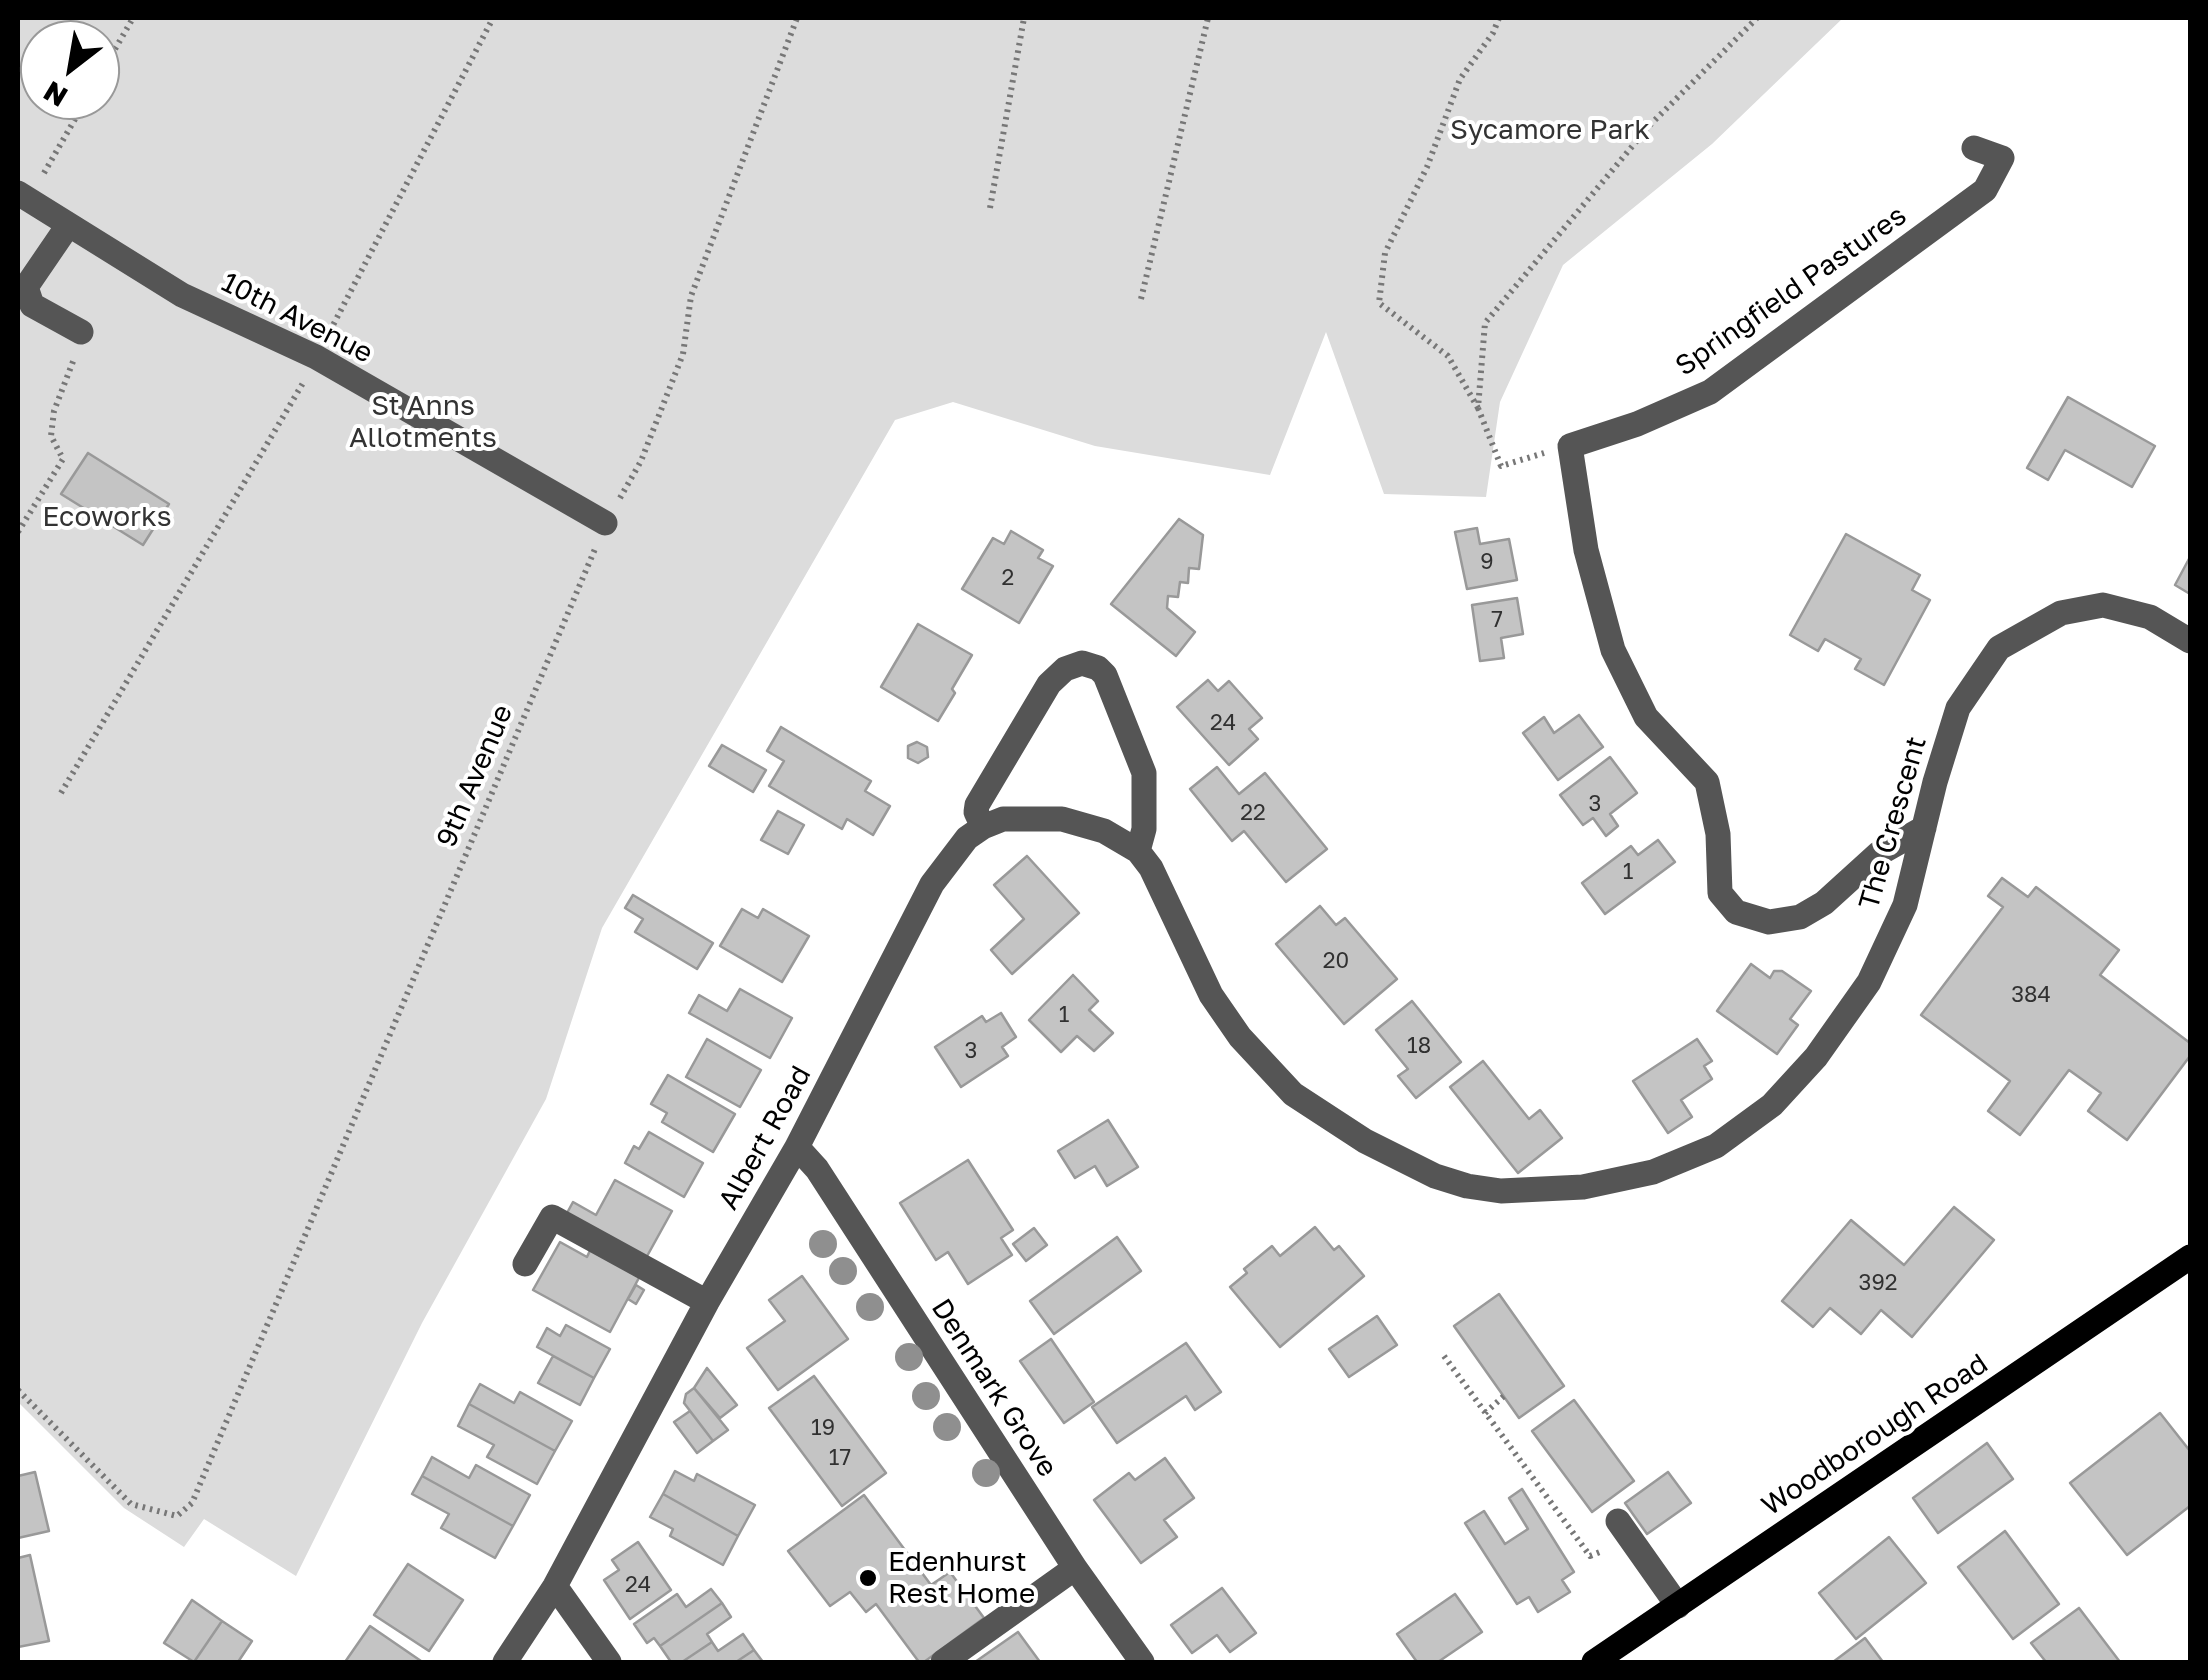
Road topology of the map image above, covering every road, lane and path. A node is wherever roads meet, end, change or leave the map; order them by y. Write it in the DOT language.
graph roads {
  1 [pos="493,18"];
  2 [pos="797,18"];
  3 [pos="1024,18"];
  4 [pos="1208,18"];
  5 [pos="1499,18"];
  6 [pos="1757,18"];
  7 [pos="73,120"];
  8 [pos="1974,148"];
  9 [pos="23,196"];
  10 [pos="990,208"];
  11 [pos="68,226"];
  12 [pos="1141,299"];
  13 [pos="81,332"];
  14 [pos="316,358"];
  15 [pos="1478,408"];
  16 [pos="1570,446"];
  17 [pos="606,523"];
  18 [pos="18,532"];
  19 [pos="2190,641"];
  20 [pos="62,793"];
  21 [pos="984,827"];
  22 [pos="1924,828"];
  23 [pos="1138,851"];
  24 [pos="797,1146"];
  25 [pos="2190,1257"];
  26 [pos="524,1264"];
  27 [pos="707,1302"];
  28 [pos="1444,1356"];
  29 [pos="18,1390"];
  30 [pos="1504,1396"];
  31 [pos="1485,1413"];
  32 [pos="1618,1521"];
  33 [pos="1600,1552"];
  34 [pos="1074,1568"];
  35 [pos="555,1586"];
  36 [pos="1678,1606"];
  37 [pos="505,1662"];
  38 [pos="608,1662"];
  39 [pos="943,1662"];
  40 [pos="1142,1662"];
  41 [pos="1594,1662"];
  1 -- 14 [label="path"];
  2 -- 17 [label="path, 9th Avenue"];
  3 -- 10 [label="path"];
  4 -- 12 [label="path"];
  5 -- 15 [label="path"];
  6 -- 15 [label="path"];
  7 -- 9 [label="path"];
  8 -- 16 [label="street, Springfield Pastures"];
  9 -- 11 [label="street, 10th Avenue"];
  11 -- 13 [label="street"];
  11 -- 14 [label="street, 10th Avenue"];
  13 -- 18 [label="path"];
  14 -- 17 [label="street, 10th Avenue"];
  14 -- 20 [label="path"];
  15 -- 16 [label="path"];
  16 -- 22 [label="street"];
  17 -- 29 [label="path, 9th Avenue"];
  19 -- 22 [label="street, The Crescent"];
  21 -- 23 [label="street"];
  21 -- 23 [label="street"];
  21 -- 24 [label="street, Albert Road"];
  22 -- 23 [label="street, The Crescent"];
  24 -- 27 [label="street, Albert Road"];
  24 -- 34 [label="street, Denmark Grove"];
  25 -- 36 [label="main road, Woodborough Road"];
  26 -- 27 [label="street"];
  27 -- 35 [label="street, Albert Road"];
  28 -- 31 [label="path"];
  30 -- 31 [label="path"];
  31 -- 33 [label="path"];
  32 -- 36 [label="street"];
  34 -- 39 [label="street"];
  34 -- 40 [label="street, Denmark Grove"];
  35 -- 37 [label="street, Albert Road"];
  35 -- 38 [label="street"];
  36 -- 41 [label="main road, Woodborough Road"];
}
